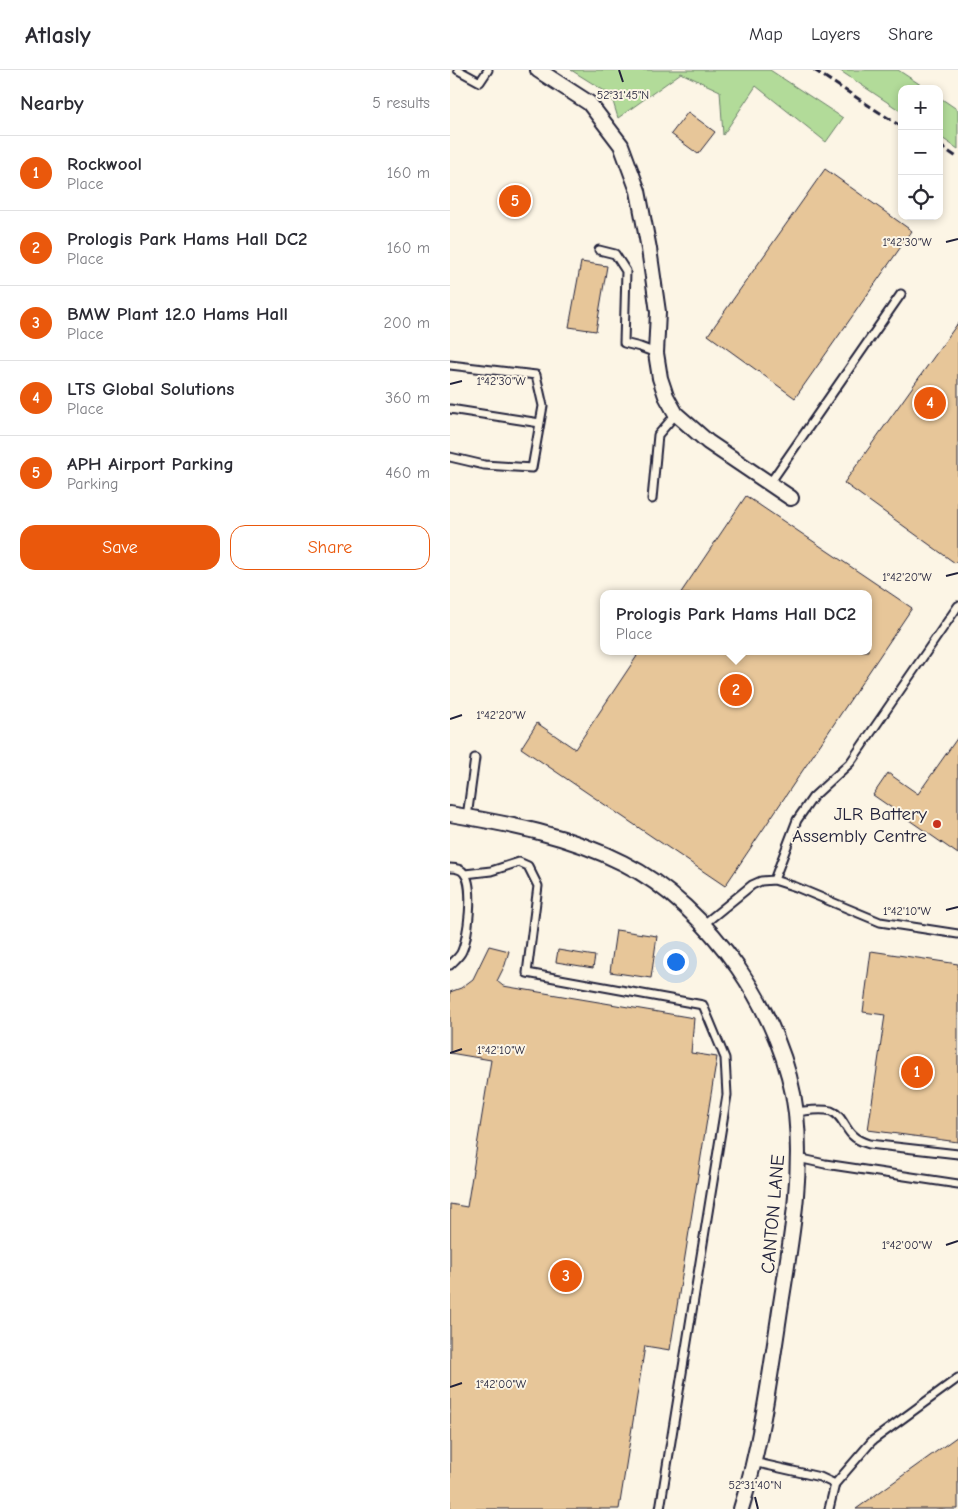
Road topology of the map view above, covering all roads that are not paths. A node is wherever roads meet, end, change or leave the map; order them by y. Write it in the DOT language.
graph roads {
  1 [pos="458,70"];
  2 [pos="488,70"];
  3 [pos="538,70"];
  4 [pos="599,250"];
  5 [pos="900,294"];
  6 [pos="656,353"];
  7 [pos="450,365"];
  8 [pos="450,409"];
  9 [pos="676,414"];
  10 [pos="540,423"];
  11 [pos="450,457"];
  12 [pos="770,483"];
  13 [pos="791,498"];
  14 [pos="652,499"];
  15 [pos="958,606"];
  16 [pos="475,758"];
  17 [pos="450,814"];
  18 [pos="466,817"];
  19 [pos="450,868"];
  20 [pos="465,874"];
  21 [pos="774,880"];
  22 [pos="704,924"];
  23 [pos="958,934"];
  24 [pos="450,965"];
  25 [pos="796,1112"];
  26 [pos="958,1154"];
  27 [pos="797,1158"];
  28 [pos="958,1184"];
  29 [pos="958,1378"];
  30 [pos="753,1462"];
  31 [pos="835,1484"];
  32 [pos="660,1509"];
  33 [pos="741,1509"];
  34 [pos="829,1509"];
  1 -- 2 [label="lane"];
  3 -- 6 [label="street"];
  4 -- 6 [label="lane"];
  5 -- 12 [label="lane"];
  6 -- 9 [label="street"];
  7 -- 10 [label="lane"];
  8 -- 10 [label="lane"];
  9 -- 12 [label="street"];
  9 -- 14 [label="lane"];
  10 -- 11 [label="lane"];
  12 -- 13 [label="street"];
  15 -- 21 [label="lane"];
  16 -- 18 [label="lane"];
  17 -- 18 [label="street, CANTON LANE"];
  18 -- 22 [label="street, CANTON LANE"];
  19 -- 20 [label="lane"];
  20 -- 24 [label="lane"];
  20 -- 32 [label="lane"];
  21 -- 22 [label="lane"];
  21 -- 23 [label="lane"];
  22 -- 25 [label="street, CANTON LANE"];
  25 -- 26 [label="lane"];
  25 -- 27 [label="street, CANTON LANE"];
  27 -- 28 [label="lane"];
  27 -- 30 [label="street, CANTON LANE"];
  29 -- 31 [label="lane"];
  30 -- 31 [label="lane"];
  30 -- 33 [label="street, CANTON LANE"];
  31 -- 34 [label="lane"];
}
